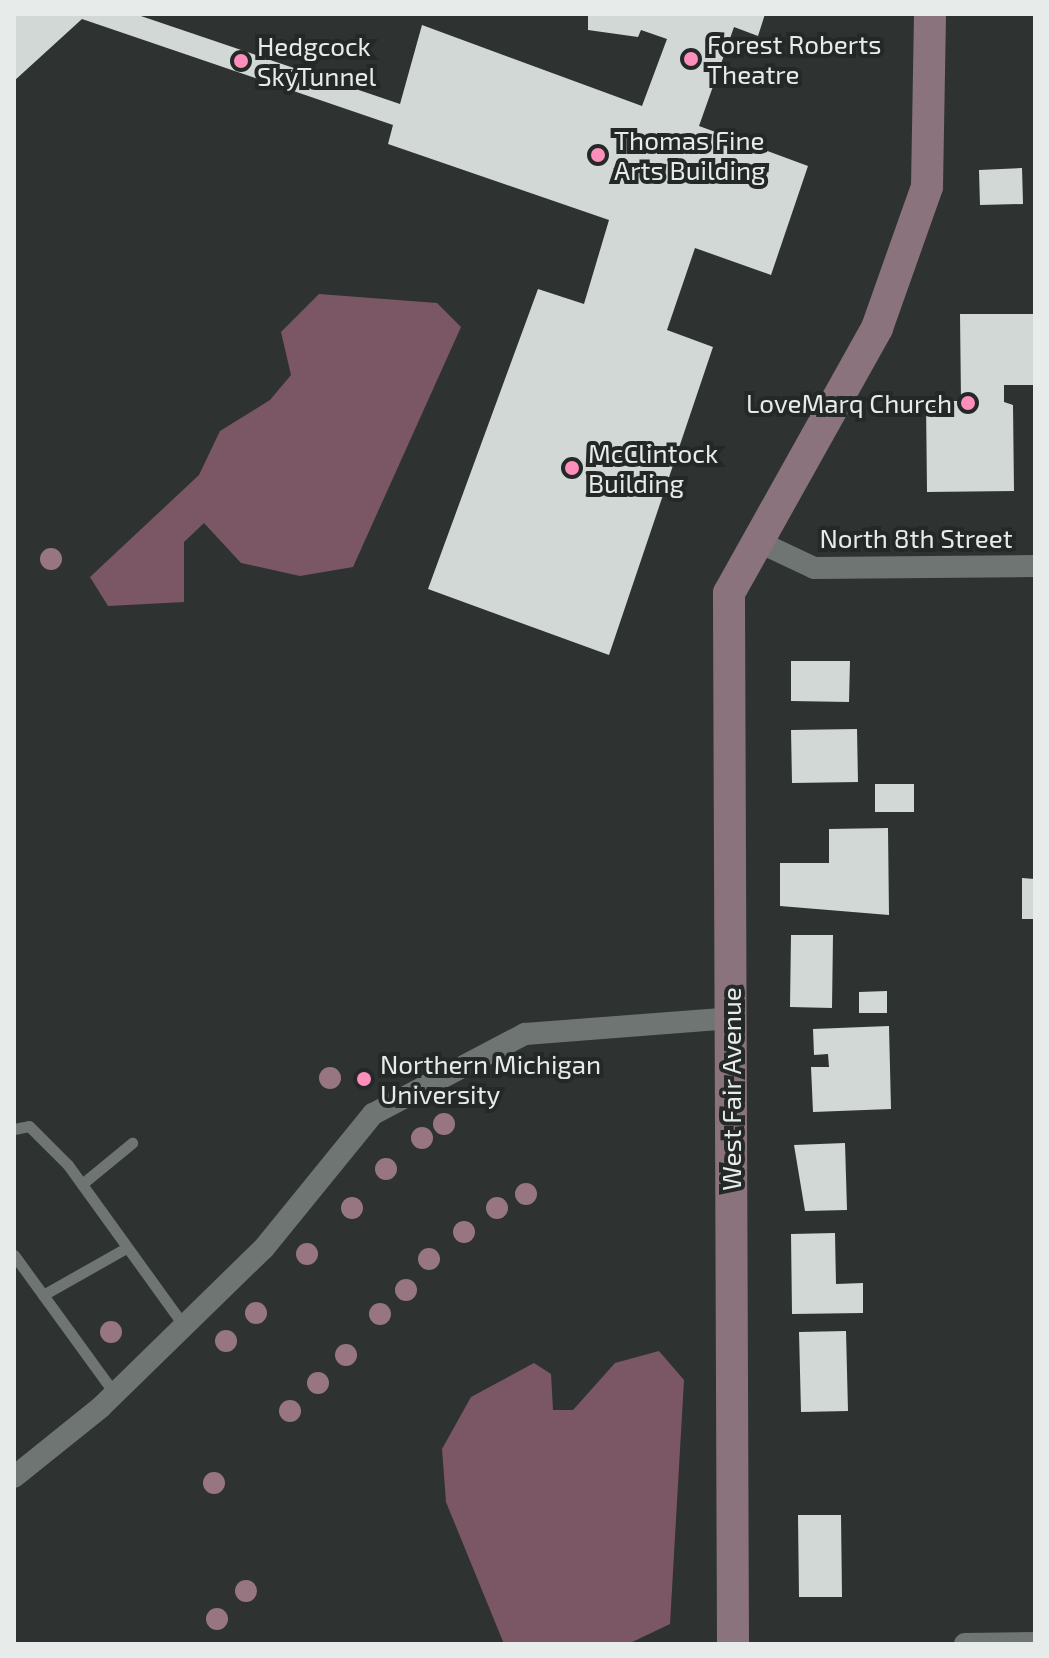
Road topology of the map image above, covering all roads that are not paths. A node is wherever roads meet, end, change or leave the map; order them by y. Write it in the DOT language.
graph roads {
  1 [pos="930,14"];
  2 [pos="757,541"];
  3 [pos="1035,566"];
  4 [pos="731,1018"];
  5 [pos="14,1129"];
  6 [pos="132,1143"];
  7 [pos="82,1184"];
  8 [pos="126,1248"];
  9 [pos="14,1255"];
  10 [pos="43,1295"];
  11 [pos="185,1327"];
  12 [pos="115,1394"];
  13 [pos="14,1477"];
  14 [pos="1035,1643"];
  15 [pos="733,1644"];
  16 [pos="965,1644"];
  1 -- 2 [label="street, West Fair Avenue"];
  2 -- 3 [label="street, North 8th Street"];
  2 -- 4 [label="street, West Fair Avenue"];
  4 -- 11 [label="street"];
  4 -- 15 [label="street, West Fair Avenue"];
  5 -- 7 [label="lane"];
  6 -- 7 [label="lane"];
  7 -- 8 [label="lane"];
  8 -- 10 [label="lane"];
  8 -- 11 [label="lane"];
  9 -- 10 [label="lane"];
  10 -- 12 [label="lane"];
  11 -- 12 [label="street"];
  12 -- 13 [label="street"];
  14 -- 16 [label="street"];
}
